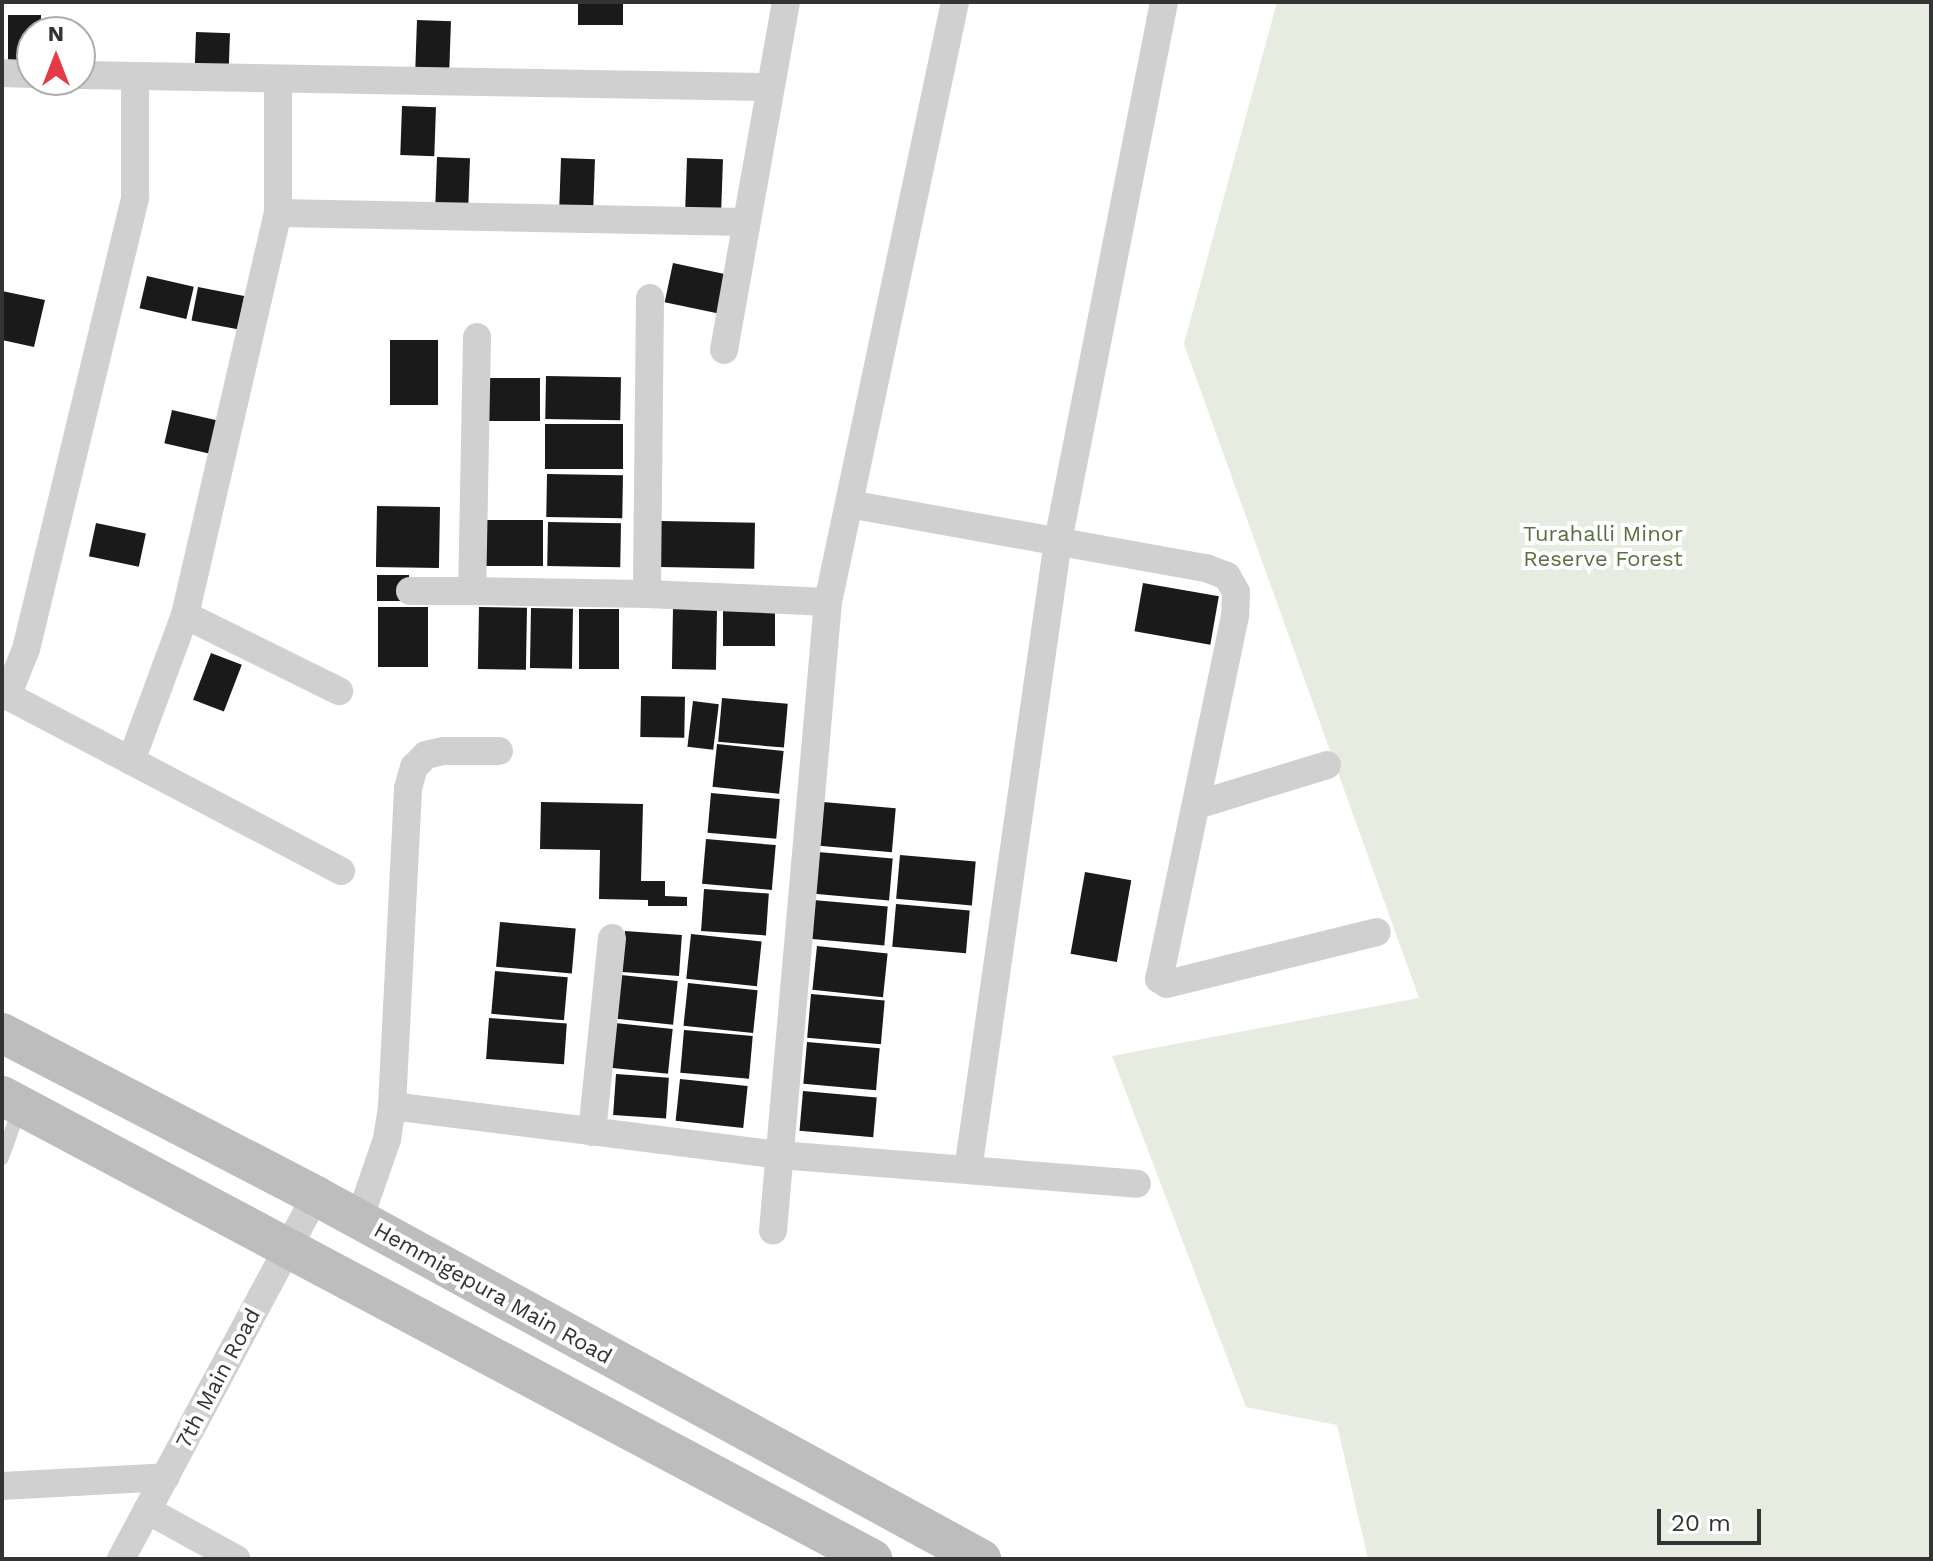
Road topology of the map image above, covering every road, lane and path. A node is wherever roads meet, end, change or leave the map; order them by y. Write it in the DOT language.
graph roads {
  1 [pos="786,2"];
  2 [pos="955,2"];
  3 [pos="1164,2"];
  4 [pos="96,75"];
  5 [pos="135,76"];
  6 [pos="278,79"];
  7 [pos="770,87"];
  8 [pos="278,213"];
  9 [pos="746,222"];
  10 [pos="650,298"];
  11 [pos="477,337"];
  12 [pos="724,350"];
  13 [pos="849,504"];
  14 [pos="1058,541"];
  15 [pos="410,591"];
  16 [pos="472,591"];
  17 [pos="647,594"];
  18 [pos="828,602"];
  19 [pos="185,615"];
  20 [pos="339,691"];
  21 [pos="4,695"];
  22 [pos="499,751"];
  23 [pos="131,761"];
  24 [pos="1327,765"];
  25 [pos="1197,805"];
  26 [pos="341,871"];
  27 [pos="1377,932"];
  28 [pos="612,938"];
  29 [pos="2,1033"];
  30 [pos="11,1101"];
  31 [pos="392,1106"];
  32 [pos="592,1132"];
  33 [pos="780,1155"];
  34 [pos="2,1158"];
  35 [pos="968,1170"];
  36 [pos="1137,1184"];
  37 [pos="316,1196"];
  38 [pos="359,1220"];
  39 [pos="773,1231"];
  40 [pos="287,1250"];
  41 [pos="166,1477"];
  42 [pos="2,1486"];
  43 [pos="147,1510"];
  44 [pos="121,1559"];
  45 [pos="236,1559"];
  46 [pos="872,1559"];
  47 [pos="981,1559"];
  1 -- 7 [label="street"];
  2 -- 13 [label="street"];
  3 -- 14 [label="street"];
  4 -- 5 [label="street"];
  5 -- 6 [label="street"];
  5 -- 21 [label="street"];
  6 -- 7 [label="street"];
  6 -- 8 [label="street"];
  7 -- 9 [label="street"];
  8 -- 9 [label="street"];
  8 -- 19 [label="street"];
  9 -- 12 [label="street"];
  10 -- 17 [label="street"];
  11 -- 16 [label="street"];
  13 -- 14 [label="street"];
  13 -- 18 [label="street"];
  14 -- 25 [label="street"];
  14 -- 35 [label="street"];
  15 -- 16 [label="street"];
  16 -- 17 [label="street"];
  17 -- 18 [label="street"];
  18 -- 33 [label="street"];
  19 -- 20 [label="street"];
  19 -- 23 [label="street"];
  21 -- 23 [label="street"];
  22 -- 31 [label="street"];
  23 -- 26 [label="street"];
  24 -- 25 [label="street"];
  25 -- 27 [label="street"];
  28 -- 32 [label="street"];
  29 -- 37 [label="main road, Hemmigepura Main Road"];
  30 -- 34 [label="lane"];
  30 -- 40 [label="main road"];
  31 -- 32 [label="street"];
  31 -- 38 [label="street"];
  32 -- 33 [label="street"];
  33 -- 35 [label="street"];
  33 -- 39 [label="street"];
  35 -- 36 [label="street"];
  37 -- 38 [label="main road, Hemmigepura Main Road"];
  37 -- 40 [label="street, 7th Main Road"];
  38 -- 47 [label="main road, Hemmigepura Main Road"];
  40 -- 41 [label="street, 7th Main Road"];
  40 -- 46 [label="main road"];
  41 -- 42 [label="street"];
  41 -- 43 [label="street, 7th Main Road"];
  43 -- 44 [label="street, 7th Main Road"];
  43 -- 45 [label="street"];
}
